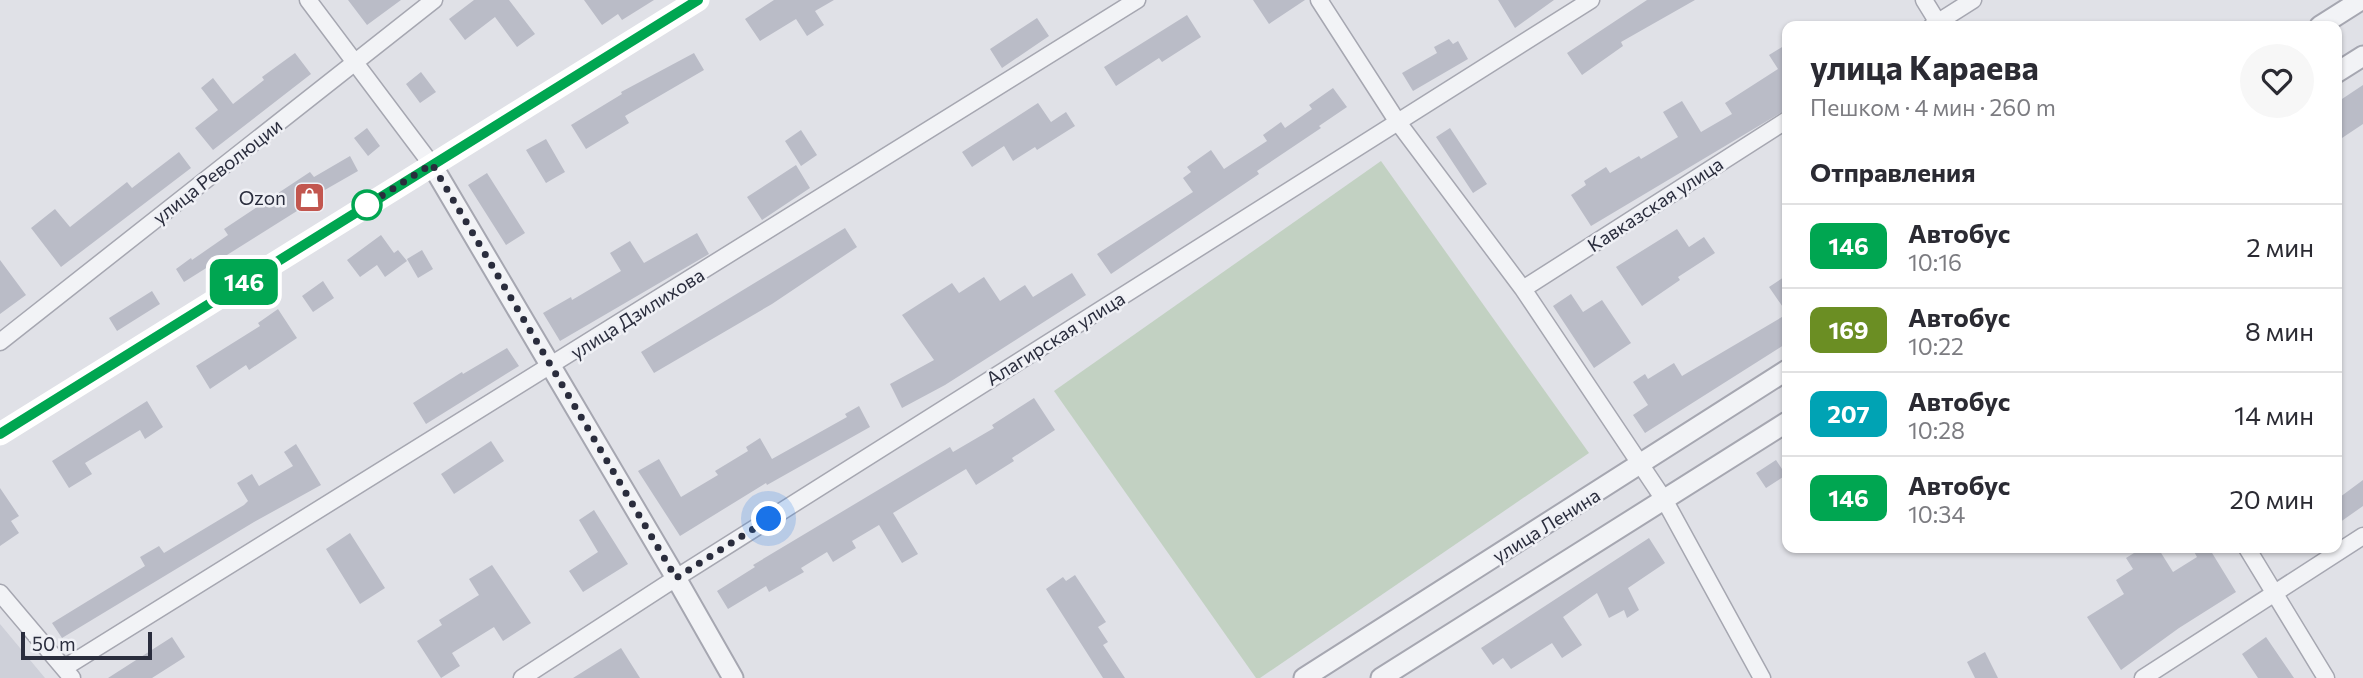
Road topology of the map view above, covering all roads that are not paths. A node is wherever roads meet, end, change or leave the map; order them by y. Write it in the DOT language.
graph roads {
  1 [pos="308,0"];
  2 [pos="434,0"];
  3 [pos="698,0"];
  4 [pos="1137,0"];
  5 [pos="1319,0"];
  6 [pos="1591,0"];
  7 [pos="1924,0"];
  8 [pos="1973,0"];
  9 [pos="2361,0"];
  10 [pos="1935,21"];
  11 [pos="1943,21"];
  12 [pos="2328,21"];
  13 [pos="2363,56"];
  14 [pos="355,62"];
  15 [pos="2342,69"];
  16 [pos="1397,121"];
  17 [pos="1782,123"];
  18 [pos="432,164"];
  19 [pos="1523,289"];
  20 [pos="0,342"];
  21 [pos="551,366"];
  22 [pos="1782,373"];
  23 [pos="1782,425"];
  24 [pos="0,434"];
  25 [pos="1641,465"];
  26 [pos="1665,501"];
  27 [pos="2363,536"];
  28 [pos="2342,550"];
  29 [pos="2251,553"];
  30 [pos="2337,553"];
  31 [pos="676,578"];
  32 [pos="0,593"];
  33 [pos="2274,594"];
  34 [pos="68,673"];
  35 [pos="522,678"];
  36 [pos="733,678"];
  37 [pos="1304,678"];
  38 [pos="1381,678"];
  39 [pos="1762,678"];
  40 [pos="2143,678"];
  41 [pos="2326,678"];
  1 -- 14 [label="street"];
  2 -- 14 [label="street, улица Революции"];
  3 -- 18 [label="main road"];
  4 -- 21 [label="street, улица Дзилихова"];
  5 -- 16 [label="street"];
  6 -- 16 [label="street, Алагирская улица"];
  7 -- 10 [label="street"];
  8 -- 11 [label="street"];
  9 -- 12 [label="street"];
  13 -- 15 [label="street"];
  14 -- 18 [label="street"];
  14 -- 20 [label="street, улица Революции"];
  16 -- 19 [label="street"];
  16 -- 31 [label="street, Алагирская улица"];
  17 -- 19 [label="street, Кавказская улица"];
  18 -- 21 [label="street"];
  18 -- 24 [label="main road"];
  19 -- 25 [label="street"];
  21 -- 31 [label="street"];
  21 -- 34 [label="street, улица Дзилихова"];
  22 -- 25 [label="street, улица Ленина"];
  23 -- 26 [label="street"];
  25 -- 26 [label="street"];
  25 -- 37 [label="street, улица Ленина"];
  26 -- 38 [label="street"];
  26 -- 39 [label="street"];
  27 -- 28 [label="street"];
  29 -- 33 [label="street"];
  30 -- 33 [label="street"];
  31 -- 35 [label="street, Алагирская улица"];
  31 -- 36 [label="street"];
  32 -- 34 [label="street"];
  33 -- 40 [label="street"];
  33 -- 41 [label="street"];
}
